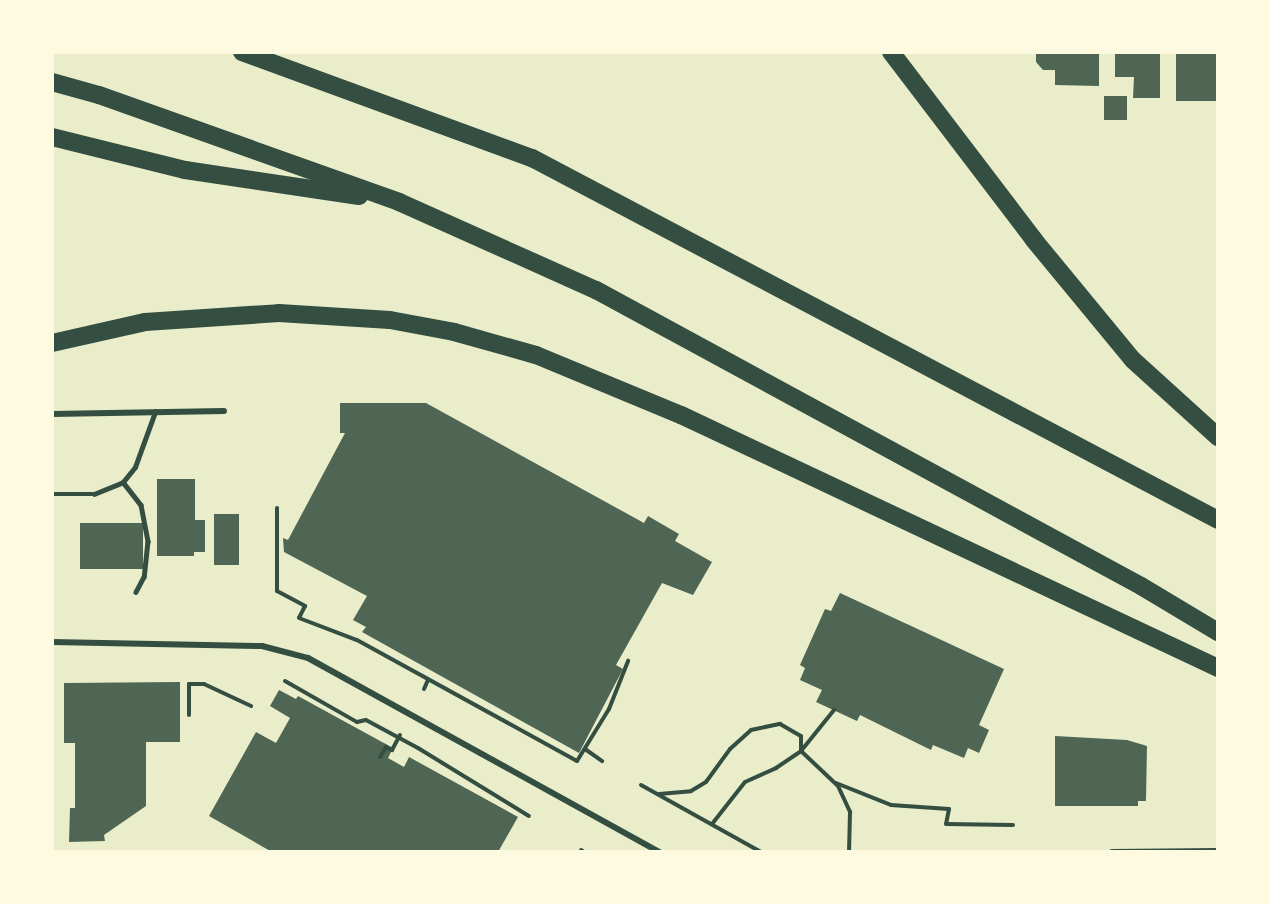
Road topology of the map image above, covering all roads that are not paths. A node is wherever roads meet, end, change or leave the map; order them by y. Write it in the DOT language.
graph roads {
  1 [pos="242,52"];
  2 [pos="891,52"];
  3 [pos="52,82"];
  4 [pos="52,137"];
  5 [pos="399,202"];
  6 [pos="52,344"];
  7 [pos="224,411"];
  8 [pos="155,412"];
  9 [pos="52,414"];
  10 [pos="1218,437"];
  11 [pos="123,482"];
  12 [pos="52,494"];
  13 [pos="1218,520"];
  14 [pos="136,592"];
  15 [pos="1218,632"];
  16 [pos="52,642"];
  17 [pos="1218,668"];
  18 [pos="1218,851"];
  19 [pos="660,852"];
  20 [pos="1112,852"];
  1 -- 13 [label="highway"];
  2 -- 10 [label="highway"];
  3 -- 5 [label="highway"];
  4 -- 5 [label="highway"];
  5 -- 15 [label="highway"];
  6 -- 17 [label="highway"];
  7 -- 8 [label="street"];
  8 -- 9 [label="street"];
  8 -- 11 [label="lane"];
  11 -- 12 [label="lane"];
  11 -- 14 [label="lane"];
  16 -- 19 [label="street"];
  18 -- 20 [label="street"];
}
